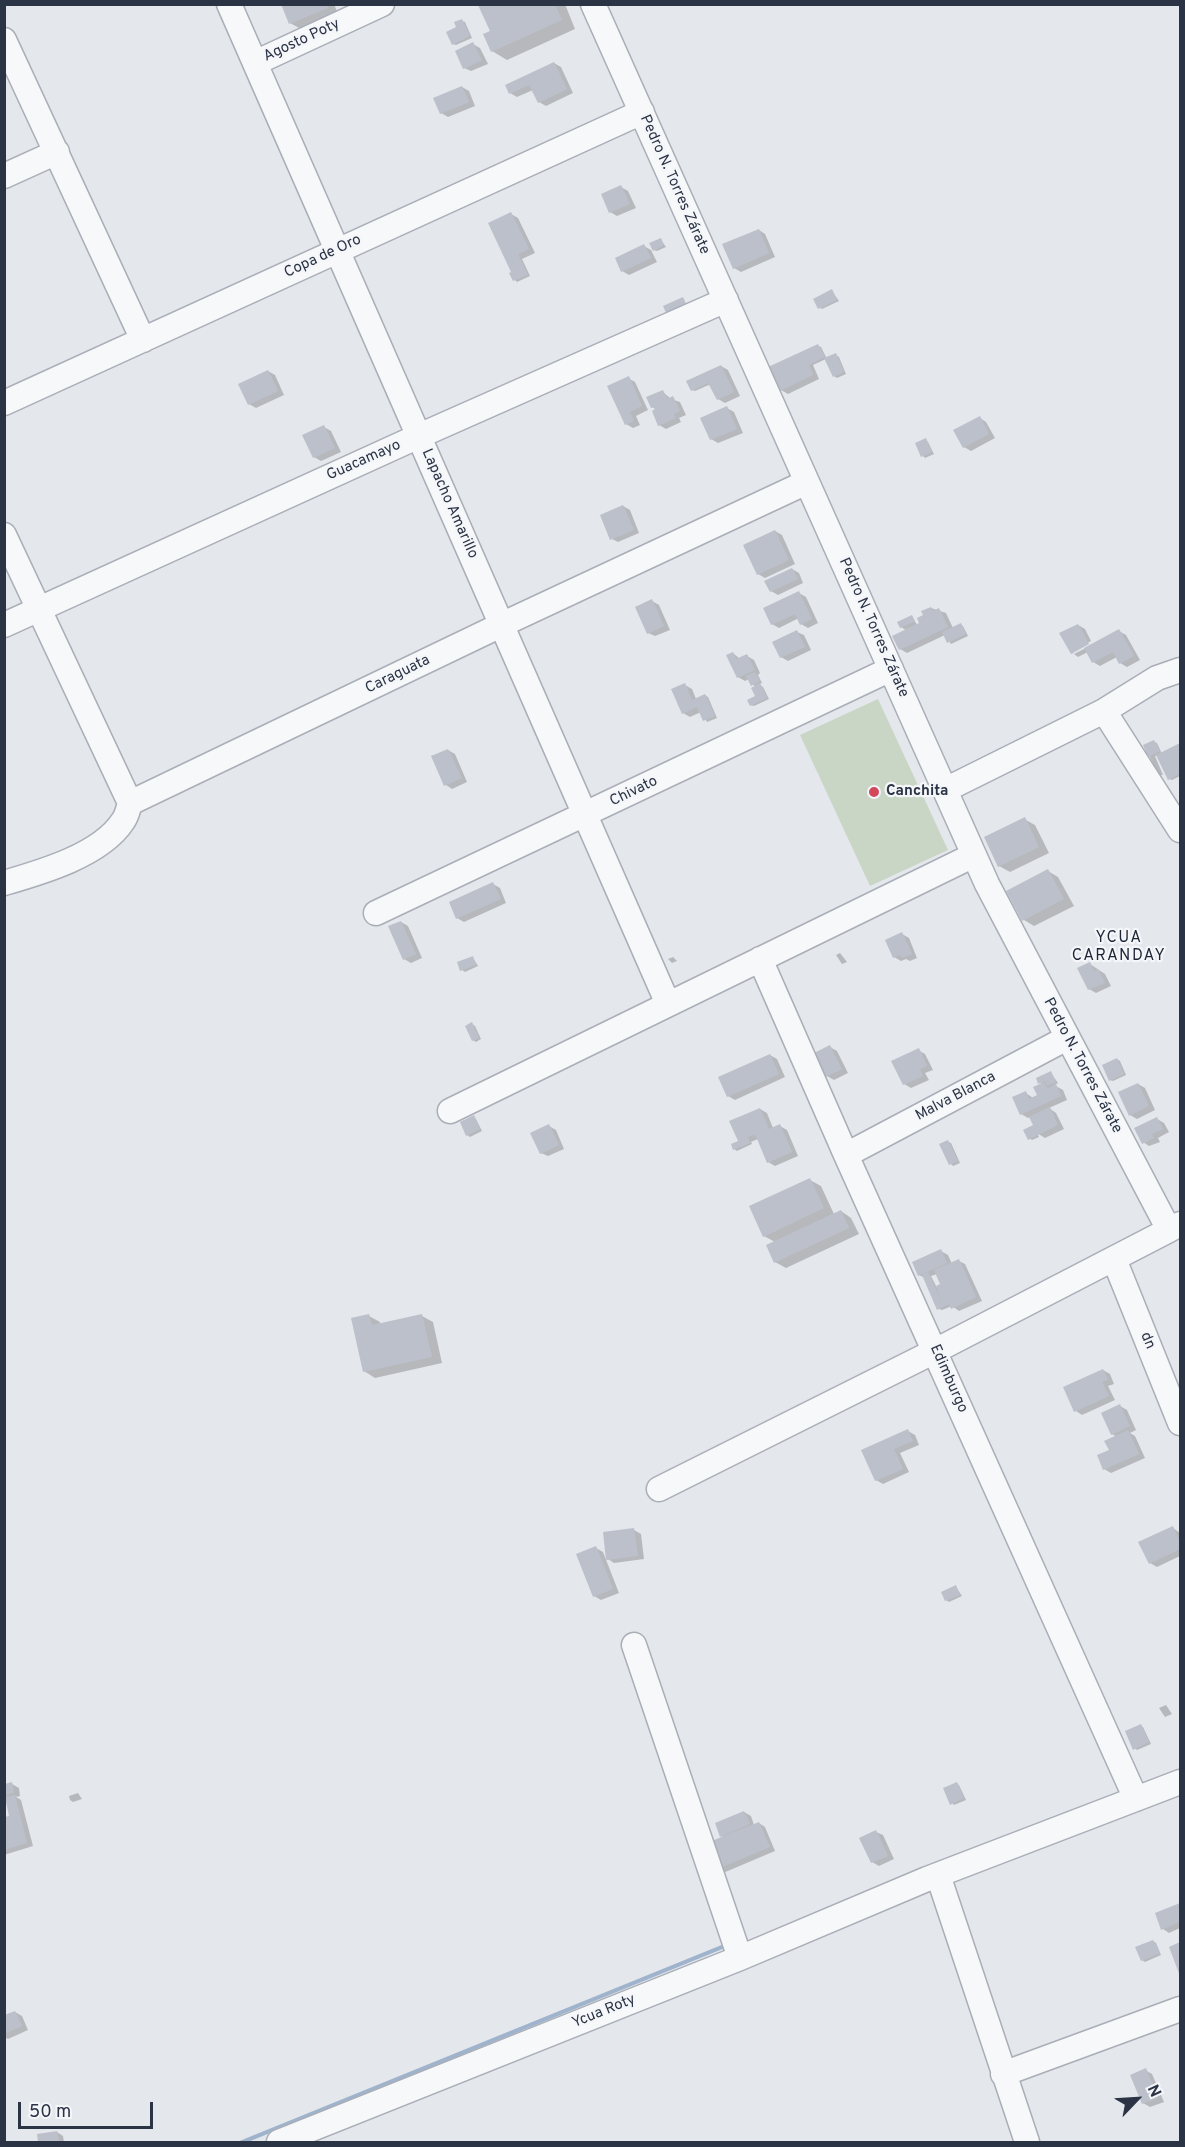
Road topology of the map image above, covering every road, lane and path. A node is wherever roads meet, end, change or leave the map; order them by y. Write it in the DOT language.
graph roads {
  1 [pos="229,4"];
  2 [pos="382,4"];
  3 [pos="594,4"];
  4 [pos="4,40"];
  5 [pos="255,63"];
  6 [pos="642,112"];
  7 [pos="57,152"];
  8 [pos="4,176"];
  9 [pos="337,251"];
  10 [pos="726,300"];
  11 [pos="143,340"];
  12 [pos="4,403"];
  13 [pos="419,436"];
  14 [pos="807,482"];
  15 [pos="4,535"];
  16 [pos="40,609"];
  17 [pos="4,625"];
  18 [pos="501,625"];
  19 [pos="891,669"];
  20 [pos="1180,670"];
  21 [pos="1104,711"];
  22 [pos="945,790"];
  23 [pos="130,803"];
  24 [pos="585,816"];
  25 [pos="1180,830"];
  26 [pos="974,855"];
  27 [pos="4,883"];
  28 [pos="376,914"];
  29 [pos="760,959"];
  30 [pos="668,1004"];
  31 [pos="1067,1038"];
  32 [pos="450,1111"];
  33 [pos="846,1155"];
  34 [pos="1175,1227"];
  35 [pos="1114,1259"];
  36 [pos="935,1351"];
  37 [pos="1180,1424"];
  38 [pos="659,1489"];
  39 [pos="634,1645"];
  40 [pos="1180,1782"];
  41 [pos="1136,1799"];
  42 [pos="932,1877"];
  43 [pos="740,1958"];
  44 [pos="1180,2009"];
  45 [pos="1004,2074"];
  46 [pos="279,2142"];
  47 [pos="1027,2142"];
  1 -- 5 [label="street, Lapacho Amarillo"];
  2 -- 5 [label="street, Agosto Poty"];
  3 -- 6 [label="street, Pedro N. Torres Zárate"];
  4 -- 7 [label="street"];
  5 -- 9 [label="street, Lapacho Amarillo"];
  6 -- 9 [label="street, Copa de Oro"];
  6 -- 10 [label="street, Pedro N. Torres Zárate"];
  7 -- 8 [label="street"];
  7 -- 11 [label="street"];
  9 -- 11 [label="street, Copa de Oro"];
  9 -- 13 [label="street, Lapacho Amarillo"];
  10 -- 13 [label="street, Guacamayo"];
  10 -- 14 [label="street, Pedro N. Torres Zárate"];
  11 -- 12 [label="street, Copa de Oro"];
  13 -- 16 [label="street, Guacamayo"];
  13 -- 18 [label="street, Lapacho Amarillo"];
  14 -- 18 [label="street, Caraguata"];
  14 -- 19 [label="street, Pedro N. Torres Zárate"];
  15 -- 16 [label="street"];
  16 -- 17 [label="street, Guacamayo"];
  16 -- 23 [label="street"];
  18 -- 23 [label="street, Caraguata"];
  18 -- 24 [label="street, Lapacho Amarillo"];
  19 -- 22 [label="street, Pedro N. Torres Zárate"];
  19 -- 24 [label="street, Chivato"];
  20 -- 21 [label="street"];
  21 -- 22 [label="street"];
  21 -- 25 [label="street"];
  22 -- 26 [label="street, Pedro N. Torres Zárate"];
  23 -- 27 [label="street"];
  24 -- 28 [label="street, Chivato"];
  24 -- 30 [label="street, Lapacho Amarillo"];
  26 -- 29 [label="street"];
  26 -- 31 [label="street, Pedro N. Torres Zárate"];
  29 -- 30 [label="street"];
  29 -- 33 [label="street, Edimburgo"];
  30 -- 32 [label="street"];
  31 -- 33 [label="street, Malva Blanca"];
  31 -- 34 [label="street, Pedro N. Torres Zárate"];
  33 -- 36 [label="street, Edimburgo"];
  34 -- 35 [label="street"];
  35 -- 36 [label="street"];
  35 -- 37 [label="street, dn"];
  36 -- 38 [label="street"];
  36 -- 41 [label="street, Edimburgo"];
  39 -- 43 [label="street"];
  40 -- 41 [label="street, Ycua Roty"];
  41 -- 42 [label="street, Ycua Roty"];
  42 -- 43 [label="street, Ycua Roty"];
  42 -- 45 [label="street"];
  43 -- 46 [label="street, Ycua Roty"];
  44 -- 45 [label="street"];
  45 -- 47 [label="street"];
}
